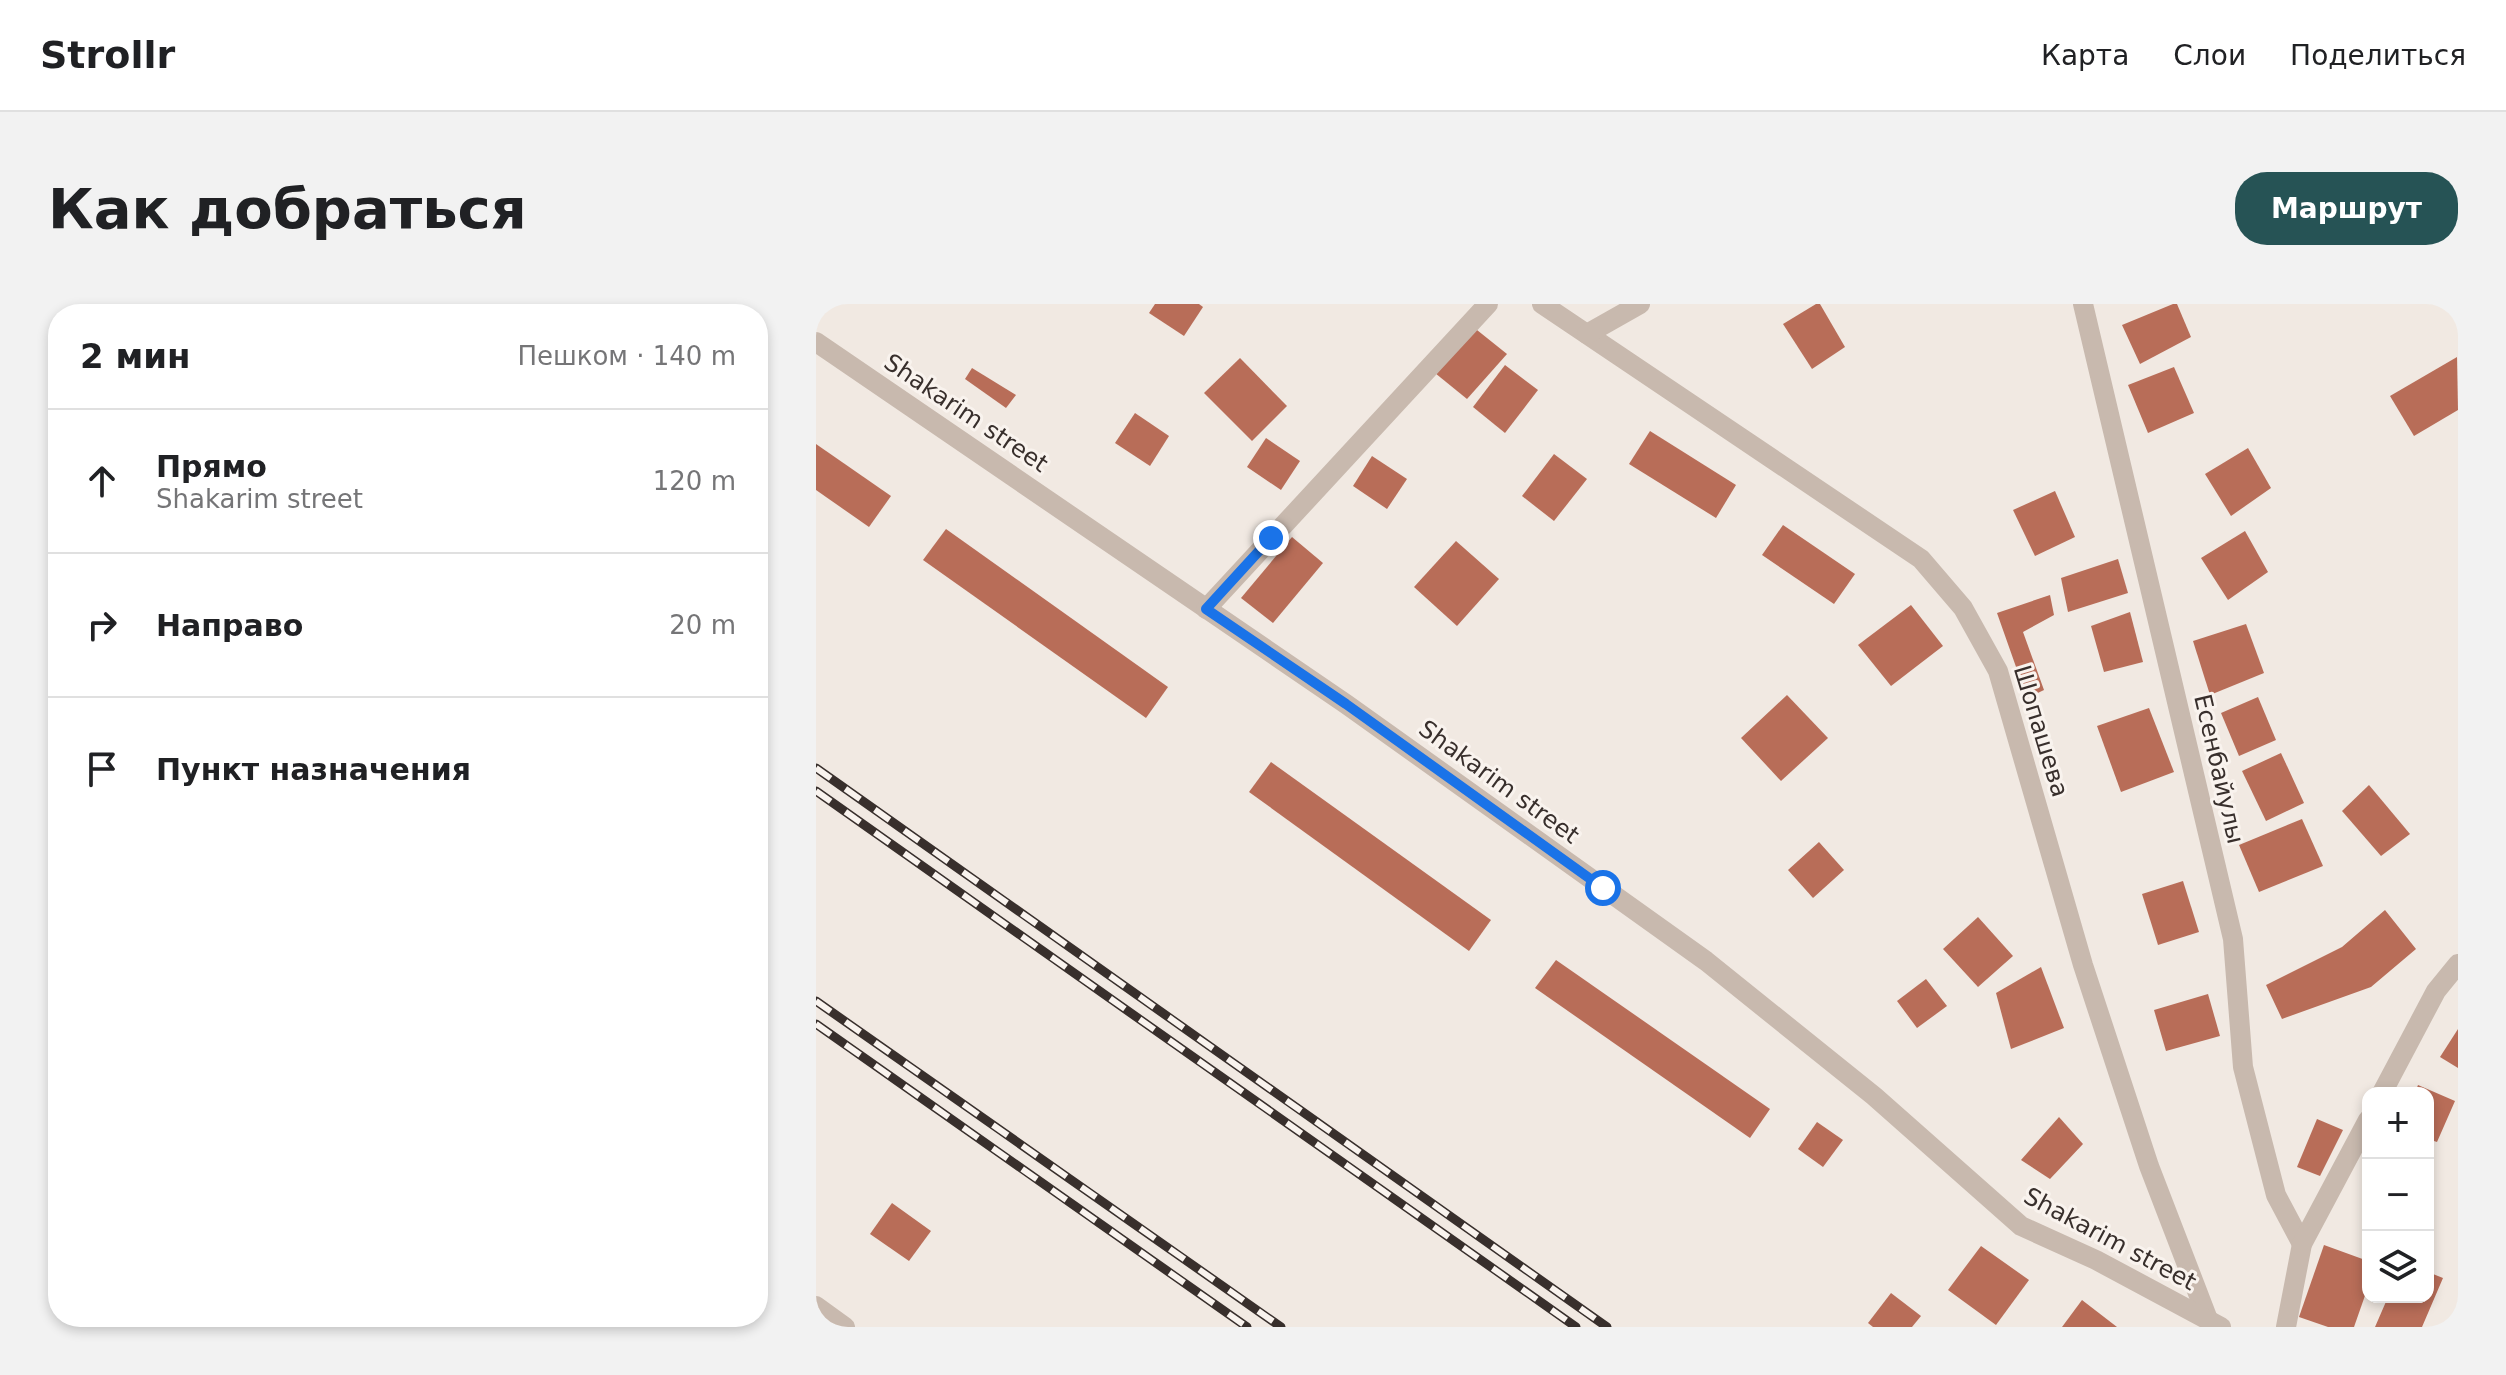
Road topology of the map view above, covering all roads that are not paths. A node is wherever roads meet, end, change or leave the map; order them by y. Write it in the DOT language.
graph roads {
  1 [pos="1488,304"];
  2 [pos="1542,304"];
  3 [pos="1640,304"];
  4 [pos="2083,304"];
  5 [pos="1587,334"];
  6 [pos="816,342"];
  7 [pos="1206,609"];
  8 [pos="2458,964"];
  9 [pos="2385,1087"];
  10 [pos="2362,1131"];
  11 [pos="2302,1244"];
  12 [pos="816,1306"];
  13 [pos="2215,1324"];
  14 [pos="845,1327"];
  15 [pos="2286,1327"];
  1 -- 7 [label="street"];
  2 -- 5 [label="street, Шопашева"];
  3 -- 5 [label="street"];
  4 -- 11 [label="street, Есенбайулы"];
  5 -- 13 [label="street, Шопашева"];
  6 -- 7 [label="street, Shakarim street"];
  7 -- 13 [label="street, Shakarim street"];
  8 -- 9 [label="street"];
  10 -- 11 [label="street"];
  11 -- 15 [label="street"];
  12 -- 14 [label="street"];
}
